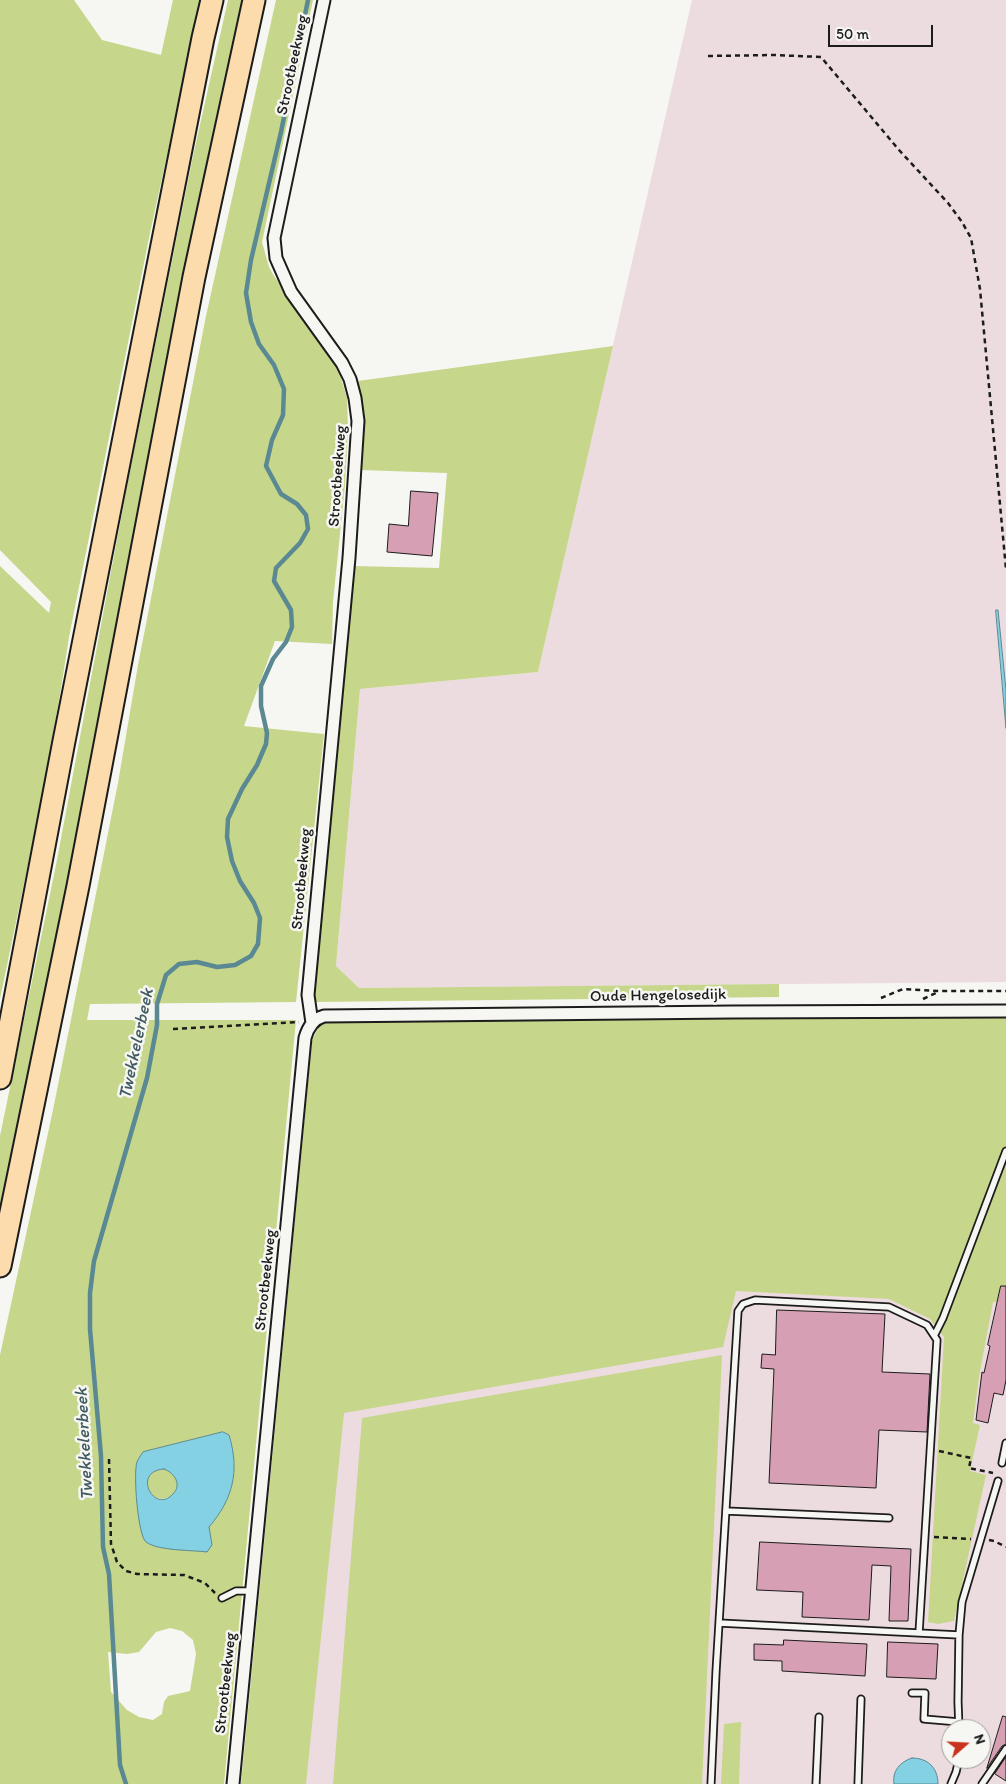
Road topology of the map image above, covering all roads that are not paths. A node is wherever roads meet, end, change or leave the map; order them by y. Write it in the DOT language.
graph roads {
  1 [pos="212,0"];
  2 [pos="254,0"];
  3 [pos="324,0"];
  4 [pos="1006,1011"];
  5 [pos="312,1022"];
  6 [pos="0,1078"];
  7 [pos="1006,1151"];
  8 [pos="0,1266"];
  9 [pos="934,1334"];
  10 [pos="1006,1443"];
  11 [pos="1002,1463"];
  12 [pos="998,1481"];
  13 [pos="726,1511"];
  14 [pos="889,1518"];
  15 [pos="252,1591"];
  16 [pos="222,1598"];
  17 [pos="719,1623"];
  18 [pos="919,1633"];
  19 [pos="959,1636"];
  20 [pos="912,1693"];
  21 [pos="861,1699"];
  22 [pos="819,1717"];
  23 [pos="959,1719"];
  24 [pos="941,1720"];
  25 [pos="1006,1750"];
  26 [pos="957,1769"];
  27 [pos="233,1784"];
  28 [pos="711,1784"];
  29 [pos="816,1784"];
  30 [pos="858,1784"];
  31 [pos="951,1784"];
  32 [pos="982,1784"];
  1 -- 6 [label="highway"];
  2 -- 8 [label="highway"];
  3 -- 5 [label="street, Strootbeekweg"];
  4 -- 5 [label="street, Oude Hengelosedijk"];
  5 -- 15 [label="street, Strootbeekweg"];
  7 -- 9 [label="lane"];
  9 -- 13 [label="lane"];
  9 -- 18 [label="lane"];
  10 -- 11 [label="lane"];
  12 -- 19 [label="lane"];
  13 -- 14 [label="lane"];
  13 -- 17 [label="lane"];
  15 -- 16 [label="lane"];
  15 -- 27 [label="street, Strootbeekweg"];
  17 -- 18 [label="lane"];
  17 -- 28 [label="lane"];
  18 -- 19 [label="lane"];
  19 -- 23 [label="lane"];
  20 -- 24 [label="lane"];
  21 -- 30 [label="lane"];
  22 -- 29 [label="lane"];
  25 -- 32 [label="lane"];
  26 -- 31 [label="lane"];
}
